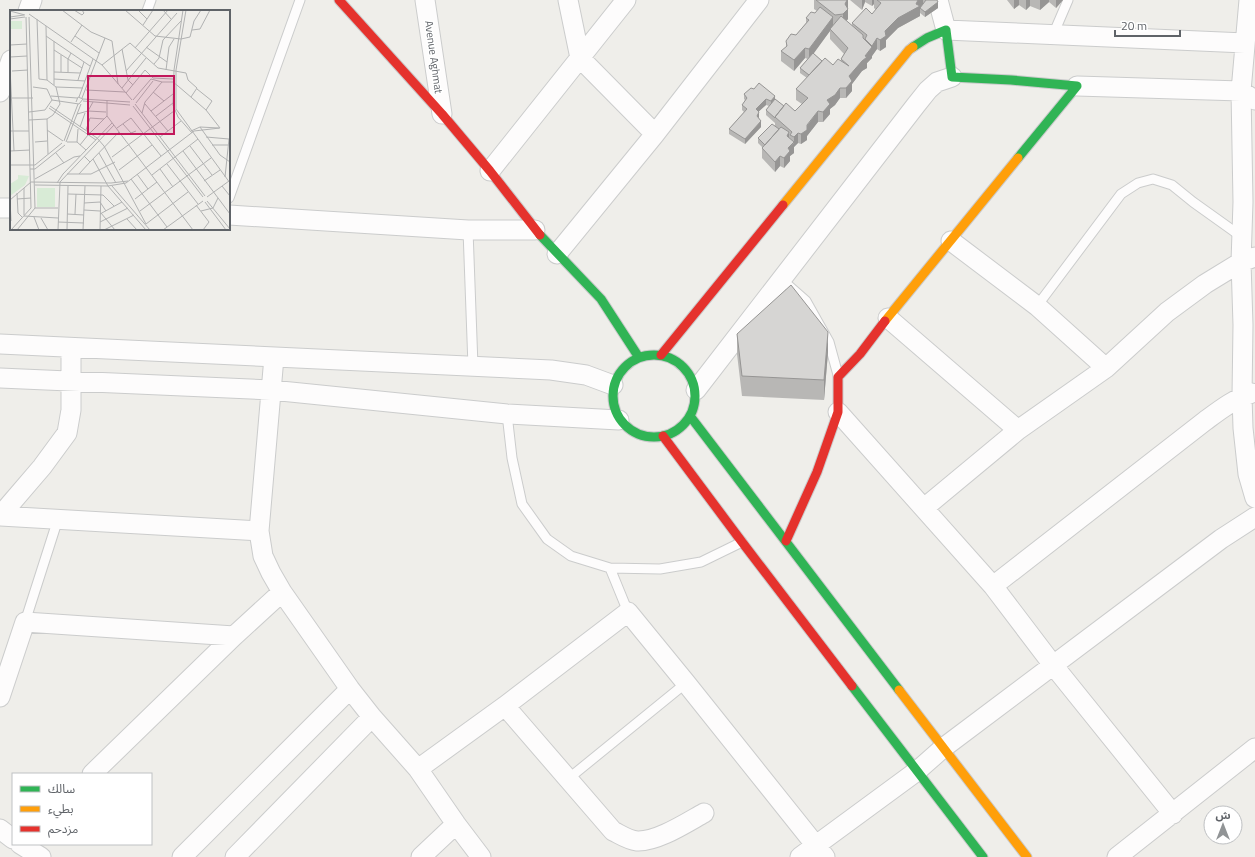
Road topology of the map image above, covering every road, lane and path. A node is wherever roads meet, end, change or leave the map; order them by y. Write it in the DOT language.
graph roads {
  1 [pos="32,0"];
  2 [pos="151,0"];
  3 [pos="300,0"];
  4 [pos="339,0"];
  5 [pos="425,0"];
  6 [pos="568,0"];
  7 [pos="626,0"];
  8 [pos="759,0"];
  9 [pos="938,0"];
  10 [pos="1068,0"];
  11 [pos="1249,0"];
  12 [pos="28,10"];
  13 [pos="147,10"];
  14 [pos="946,30"];
  15 [pos="1053,35"];
  16 [pos="1245,43"];
  17 [pos="580,58"];
  18 [pos="10,63"];
  19 [pos="952,77"];
  20 [pos="1077,86"];
  21 [pos="0,92"];
  22 [pos="1248,96"];
  23 [pos="442,114"];
  24 [pos="654,134"];
  25 [pos="490,171"];
  26 [pos="230,195"];
  27 [pos="230,215"];
  28 [pos="468,230"];
  29 [pos="535,230"];
  30 [pos="1242,237"];
  31 [pos="951,241"];
  32 [pos="557,254"];
  33 [pos="1248,260"];
  34 [pos="781,279"];
  35 [pos="1038,306"];
  36 [pos="888,318"];
  37 [pos="0,344"];
  38 [pos="71,348"];
  39 [pos="661,355"];
  40 [pos="638,356"];
  41 [pos="274,357"];
  42 [pos="473,366"];
  43 [pos="1106,368"];
  44 [pos="838,377"];
  45 [pos="0,378"];
  46 [pos="71,382"];
  47 [pos="613,385"];
  48 [pos="271,390"];
  49 [pos="696,390"];
  50 [pos="1249,394"];
  51 [pos="838,412"];
  52 [pos="507,414"];
  53 [pos="690,416"];
  54 [pos="620,420"];
  55 [pos="1018,430"];
  56 [pos="663,436"];
  57 [pos="1255,498"];
  58 [pos="924,508"];
  59 [pos="0,516"];
  60 [pos="1255,517"];
  61 [pos="58,519"];
  62 [pos="259,531"];
  63 [pos="786,541"];
  64 [pos="742,542"];
  65 [pos="610,568"];
  66 [pos="993,586"];
  67 [pos="282,592"];
  68 [pos="628,612"];
  69 [pos="25,622"];
  70 [pos="234,636"];
  71 [pos="1053,665"];
  72 [pos="686,683"];
  73 [pos="350,689"];
  74 [pos="0,697"];
  75 [pos="505,706"];
  76 [pos="372,717"];
  77 [pos="943,748"];
  78 [pos="1255,748"];
  79 [pos="418,769"];
  80 [pos="917,771"];
  81 [pos="93,773"];
  82 [pos="568,779"];
  83 [pos="704,813"];
  84 [pos="1173,814"];
  85 [pos="456,824"];
  86 [pos="0,829"];
  87 [pos="12,838"];
  88 [pos="22,845"];
  89 [pos="820,851"];
  90 [pos="40,857"];
  91 [pos="182,857"];
  92 [pos="235,857"];
  93 [pos="422,857"];
  94 [pos="481,857"];
  95 [pos="800,857"];
  96 [pos="983,857"];
  97 [pos="1027,857"];
  98 [pos="1117,857"];
  1 -- 12 [label="street"];
  2 -- 13 [label="lane"];
  3 -- 26 [label="lane"];
  4 -- 23 [label="street"];
  5 -- 23 [label="street, Avenue Aghmat"];
  6 -- 17 [label="street"];
  7 -- 17 [label="street"];
  8 -- 24 [label="street"];
  9 -- 14 [label="street"];
  10 -- 15 [label="lane"];
  11 -- 16 [label="street"];
  14 -- 15 [label="street"];
  14 -- 19 [label="street"];
  14 -- 39 [label="street"];
  15 -- 16 [label="street"];
  16 -- 22 [label="street"];
  17 -- 24 [label="street"];
  17 -- 25 [label="street"];
  18 -- 21 [label="street"];
  19 -- 20 [label="street"];
  19 -- 34 [label="street"];
  20 -- 22 [label="street"];
  20 -- 31 [label="street"];
  22 -- 30 [label="street"];
  23 -- 25 [label="street"];
  24 -- 32 [label="street"];
  25 -- 29 [label="street"];
  27 -- 28 [label="street"];
  28 -- 29 [label="street"];
  28 -- 42 [label="lane"];
  29 -- 32 [label="street"];
  30 -- 33 [label="street"];
  30 -- 35 [label="lane"];
  31 -- 35 [label="street"];
  31 -- 36 [label="street"];
  32 -- 40 [label="street"];
  33 -- 43 [label="street"];
  33 -- 50 [label="street"];
  34 -- 44 [label="lane"];
  34 -- 49 [label="street"];
  35 -- 43 [label="street"];
  36 -- 44 [label="street"];
  36 -- 55 [label="street"];
  37 -- 38 [label="street"];
  38 -- 41 [label="street"];
  38 -- 46 [label="street"];
  39 -- 40 [label="street"];
  39 -- 49 [label="street"];
  40 -- 47 [label="street"];
  41 -- 42 [label="street"];
  41 -- 48 [label="street"];
  42 -- 47 [label="street"];
  43 -- 55 [label="street"];
  44 -- 51 [label="street"];
  45 -- 46 [label="street"];
  46 -- 48 [label="street"];
  46 -- 59 [label="street"];
  47 -- 54 [label="street"];
  48 -- 52 [label="street"];
  48 -- 62 [label="street"];
  49 -- 53 [label="street"];
  50 -- 57 [label="street"];
  50 -- 66 [label="street"];
  51 -- 58 [label="street"];
  51 -- 63 [label="street"];
  52 -- 54 [label="street"];
  52 -- 65 [label="lane"];
  53 -- 56 [label="street"];
  53 -- 63 [label="street"];
  54 -- 56 [label="street"];
  55 -- 58 [label="street"];
  56 -- 64 [label="street"];
  58 -- 66 [label="street"];
  59 -- 61 [label="street"];
  60 -- 71 [label="street"];
  61 -- 62 [label="street"];
  61 -- 69 [label="lane"];
  62 -- 67 [label="street"];
  63 -- 77 [label="street"];
  64 -- 65 [label="lane"];
  64 -- 80 [label="street"];
  65 -- 68 [label="lane"];
  66 -- 71 [label="street"];
  67 -- 70 [label="street"];
  67 -- 73 [label="street"];
  68 -- 72 [label="street"];
  68 -- 75 [label="street"];
  69 -- 70 [label="street"];
  69 -- 74 [label="street"];
  70 -- 81 [label="street"];
  71 -- 77 [label="street"];
  71 -- 84 [label="street"];
  72 -- 82 [label="lane"];
  72 -- 89 [label="street"];
  73 -- 76 [label="street"];
  73 -- 91 [label="street"];
  75 -- 79 [label="street"];
  75 -- 82 [label="street"];
  76 -- 79 [label="street"];
  76 -- 92 [label="street"];
  77 -- 80 [label="street"];
  77 -- 97 [label="street"];
  78 -- 84 [label="street"];
  79 -- 85 [label="street"];
  80 -- 89 [label="street"];
  80 -- 96 [label="street"];
  82 -- 83 [label="street"];
  84 -- 98 [label="street"];
  85 -- 93 [label="street"];
  85 -- 94 [label="street"];
  86 -- 87 [label="street"];
  88 -- 90 [label="street"];
  89 -- 95 [label="street"];
}
